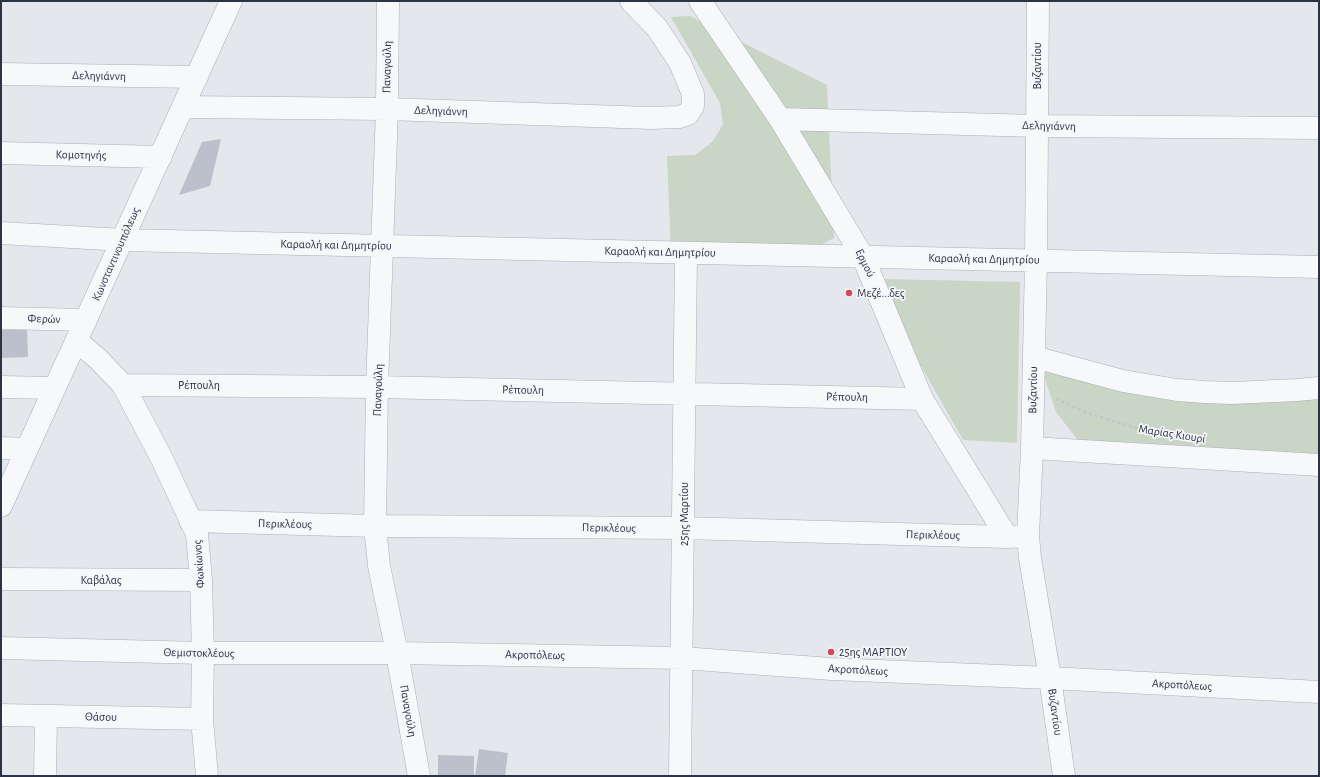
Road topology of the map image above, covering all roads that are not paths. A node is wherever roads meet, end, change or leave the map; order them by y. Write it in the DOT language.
graph roads {
  1 [pos="232,1"];
  2 [pos="388,1"];
  3 [pos="631,1"];
  4 [pos="700,1"];
  5 [pos="1038,1"];
  6 [pos="1,74"];
  7 [pos="197,77"];
  8 [pos="183,107"];
  9 [pos="386,109"];
  10 [pos="780,119"];
  11 [pos="1037,126"];
  12 [pos="1319,128"];
  13 [pos="1,153"];
  14 [pos="161,157"];
  15 [pos="1,233"];
  16 [pos="123,240"];
  17 [pos="383,246"];
  18 [pos="686,253"];
  19 [pos="863,257"];
  20 [pos="1036,261"];
  21 [pos="1319,267"];
  22 [pos="1,318"];
  23 [pos="86,320"];
  24 [pos="77,341"];
  25 [pos="1034,357"];
  26 [pos="123,385"];
  27 [pos="1,387"];
  28 [pos="377,387"];
  29 [pos="55,388"];
  30 [pos="1319,388"];
  31 [pos="684,393"];
  32 [pos="922,399"];
  33 [pos="1,448"];
  34 [pos="1032,448"];
  35 [pos="27,449"];
  36 [pos="1319,465"];
  37 [pos="1,504"];
  38 [pos="190,521"];
  39 [pos="375,526"];
  40 [pos="684,528"];
  41 [pos="1017,536"];
  42 [pos="1,579"];
  43 [pos="201,580"];
  44 [pos="1,648"];
  45 [pos="203,653"];
  46 [pos="397,653"];
  47 [pos="682,658"];
  48 [pos="1050,678"];
  49 [pos="1319,692"];
  50 [pos="1,715"];
  51 [pos="46,716"];
  52 [pos="202,719"];
  53 [pos="419,772"];
  54 [pos="45,776"];
  55 [pos="207,776"];
  56 [pos="680,776"];
  57 [pos="1064,776"];
  1 -- 7 [label="street, Κωνσταντινουπόλεως"];
  2 -- 9 [label="street, Παναγούλη"];
  3 -- 9 [label="street, Δεληγιάννη"];
  4 -- 10 [label="street, Ερμού"];
  5 -- 11 [label="street, Βυζαντίου"];
  6 -- 7 [label="street, Δεληγιάννη"];
  7 -- 8 [label="street, Κωνσταντινουπόλεως"];
  8 -- 9 [label="street, Δεληγιάννη"];
  8 -- 14 [label="street, Κωνσταντινουπόλεως"];
  9 -- 17 [label="street, Παναγούλη"];
  10 -- 11 [label="street, Δεληγιάννη"];
  10 -- 19 [label="street, Ερμού"];
  11 -- 12 [label="street, Δεληγιάννη"];
  11 -- 20 [label="street, Βυζαντίου"];
  13 -- 14 [label="street, Κομοτηνής"];
  14 -- 16 [label="street, Κωνσταντινουπόλεως"];
  15 -- 16 [label="street, Καραολή και Δημητρίου"];
  16 -- 17 [label="street, Καραολή και Δημητρίου"];
  16 -- 23 [label="street, Κωνσταντινουπόλεως"];
  17 -- 18 [label="street, Καραολή και Δημητρίου"];
  17 -- 28 [label="street, Παναγούλη"];
  18 -- 19 [label="street, Καραολή και Δημητρίου"];
  18 -- 31 [label="street, 25ης Μαρτίου"];
  19 -- 20 [label="street, Καραολή και Δημητρίου"];
  19 -- 32 [label="street, Ερμού"];
  20 -- 21 [label="street, Καραολή και Δημητρίου"];
  20 -- 25 [label="street, Βυζαντίου"];
  22 -- 23 [label="street, Φερών"];
  23 -- 24 [label="street, Κωνσταντινουπόλεως"];
  24 -- 26 [label="street, Φωκίωνος"];
  24 -- 29 [label="street, Κωνσταντινουπόλεως"];
  25 -- 30 [label="street"];
  25 -- 34 [label="street, Βυζαντίου"];
  26 -- 28 [label="street, Ρέπουλη"];
  26 -- 38 [label="street, Φωκίωνος"];
  27 -- 29 [label="street"];
  28 -- 31 [label="street, Ρέπουλη"];
  28 -- 39 [label="street, Παναγούλη"];
  29 -- 35 [label="street, Κωνσταντινουπόλεως"];
  31 -- 32 [label="street, Ρέπουλη"];
  31 -- 40 [label="street, 25ης Μαρτίου"];
  32 -- 41 [label="street, Ερμού"];
  33 -- 35 [label="street"];
  34 -- 36 [label="street, Μαρίας Κιουρί"];
  34 -- 41 [label="street, Βυζαντίου"];
  35 -- 37 [label="street, Κωνσταντινουπόλεως"];
  38 -- 39 [label="street, Περικλέους"];
  38 -- 43 [label="street, Φωκίωνος"];
  39 -- 40 [label="street, Περικλέους"];
  39 -- 46 [label="street, Παναγούλη"];
  40 -- 41 [label="street, Περικλέους"];
  40 -- 47 [label="street, 25ης Μαρτίου"];
  41 -- 48 [label="street, Βυζαντίου"];
  42 -- 43 [label="street, Καβάλας"];
  43 -- 45 [label="street, Φωκίωνος"];
  44 -- 45 [label="street, Θεμιστοκλέους"];
  45 -- 46 [label="street, Θεμιστοκλέους"];
  45 -- 52 [label="street, Φωκίωνος"];
  46 -- 47 [label="street, Ακροπόλεως"];
  46 -- 53 [label="street, Παναγούλη"];
  47 -- 48 [label="street, Ακροπόλεως"];
  47 -- 56 [label="street, 25ης Μαρτίου"];
  48 -- 49 [label="street, Ακροπόλεως"];
  48 -- 57 [label="street, Βυζαντίου"];
  50 -- 51 [label="street, Θάσου"];
  51 -- 52 [label="street, Θάσου"];
  51 -- 54 [label="street"];
  52 -- 55 [label="street, Φωκίωνος"];
}
